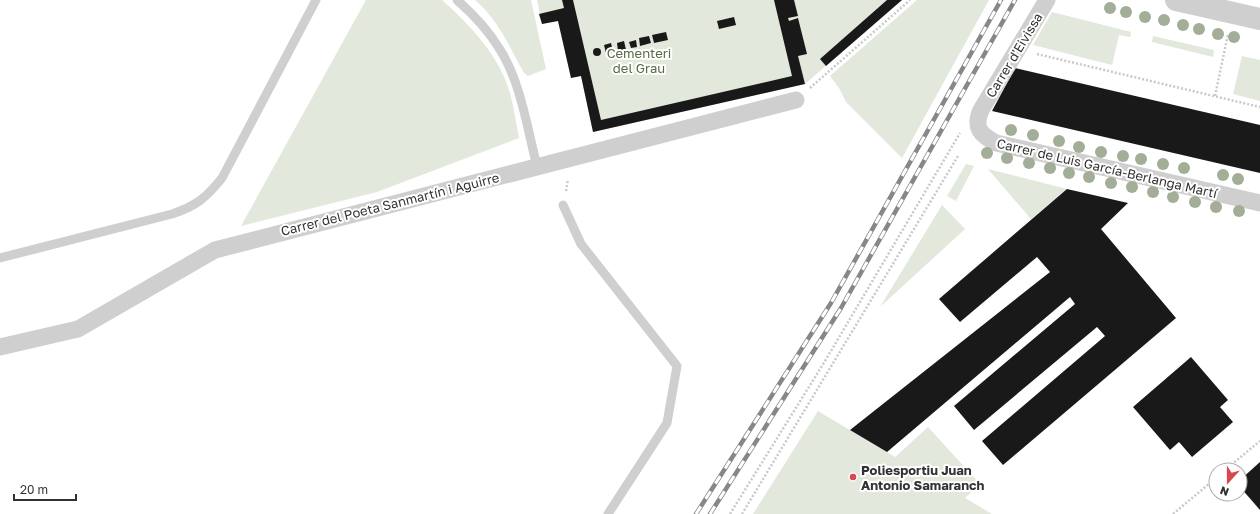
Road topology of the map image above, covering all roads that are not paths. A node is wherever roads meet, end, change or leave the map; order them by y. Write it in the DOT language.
graph roads {
  1 [pos="316,0"];
  2 [pos="457,0"];
  3 [pos="1047,0"];
  4 [pos="1176,0"];
  5 [pos="1260,19"];
  6 [pos="796,100"];
  7 [pos="980,110"];
  8 [pos="537,166"];
  9 [pos="1260,203"];
  10 [pos="563,205"];
  11 [pos="0,258"];
  12 [pos="0,347"];
  13 [pos="608,514"];
  1 -- 11 [label="lane"];
  2 -- 8 [label="lane"];
  3 -- 7 [label="street, Carrer d'Eivissa"];
  4 -- 5 [label="street"];
  6 -- 8 [label="street, Carrer del Poeta Sanmartín i Aguirre"];
  7 -- 9 [label="street, Carrer de Luis García-Berlanga Martí"];
  8 -- 12 [label="street, Carrer del Poeta Sanmartín i Aguirre"];
  10 -- 13 [label="lane"];
}
